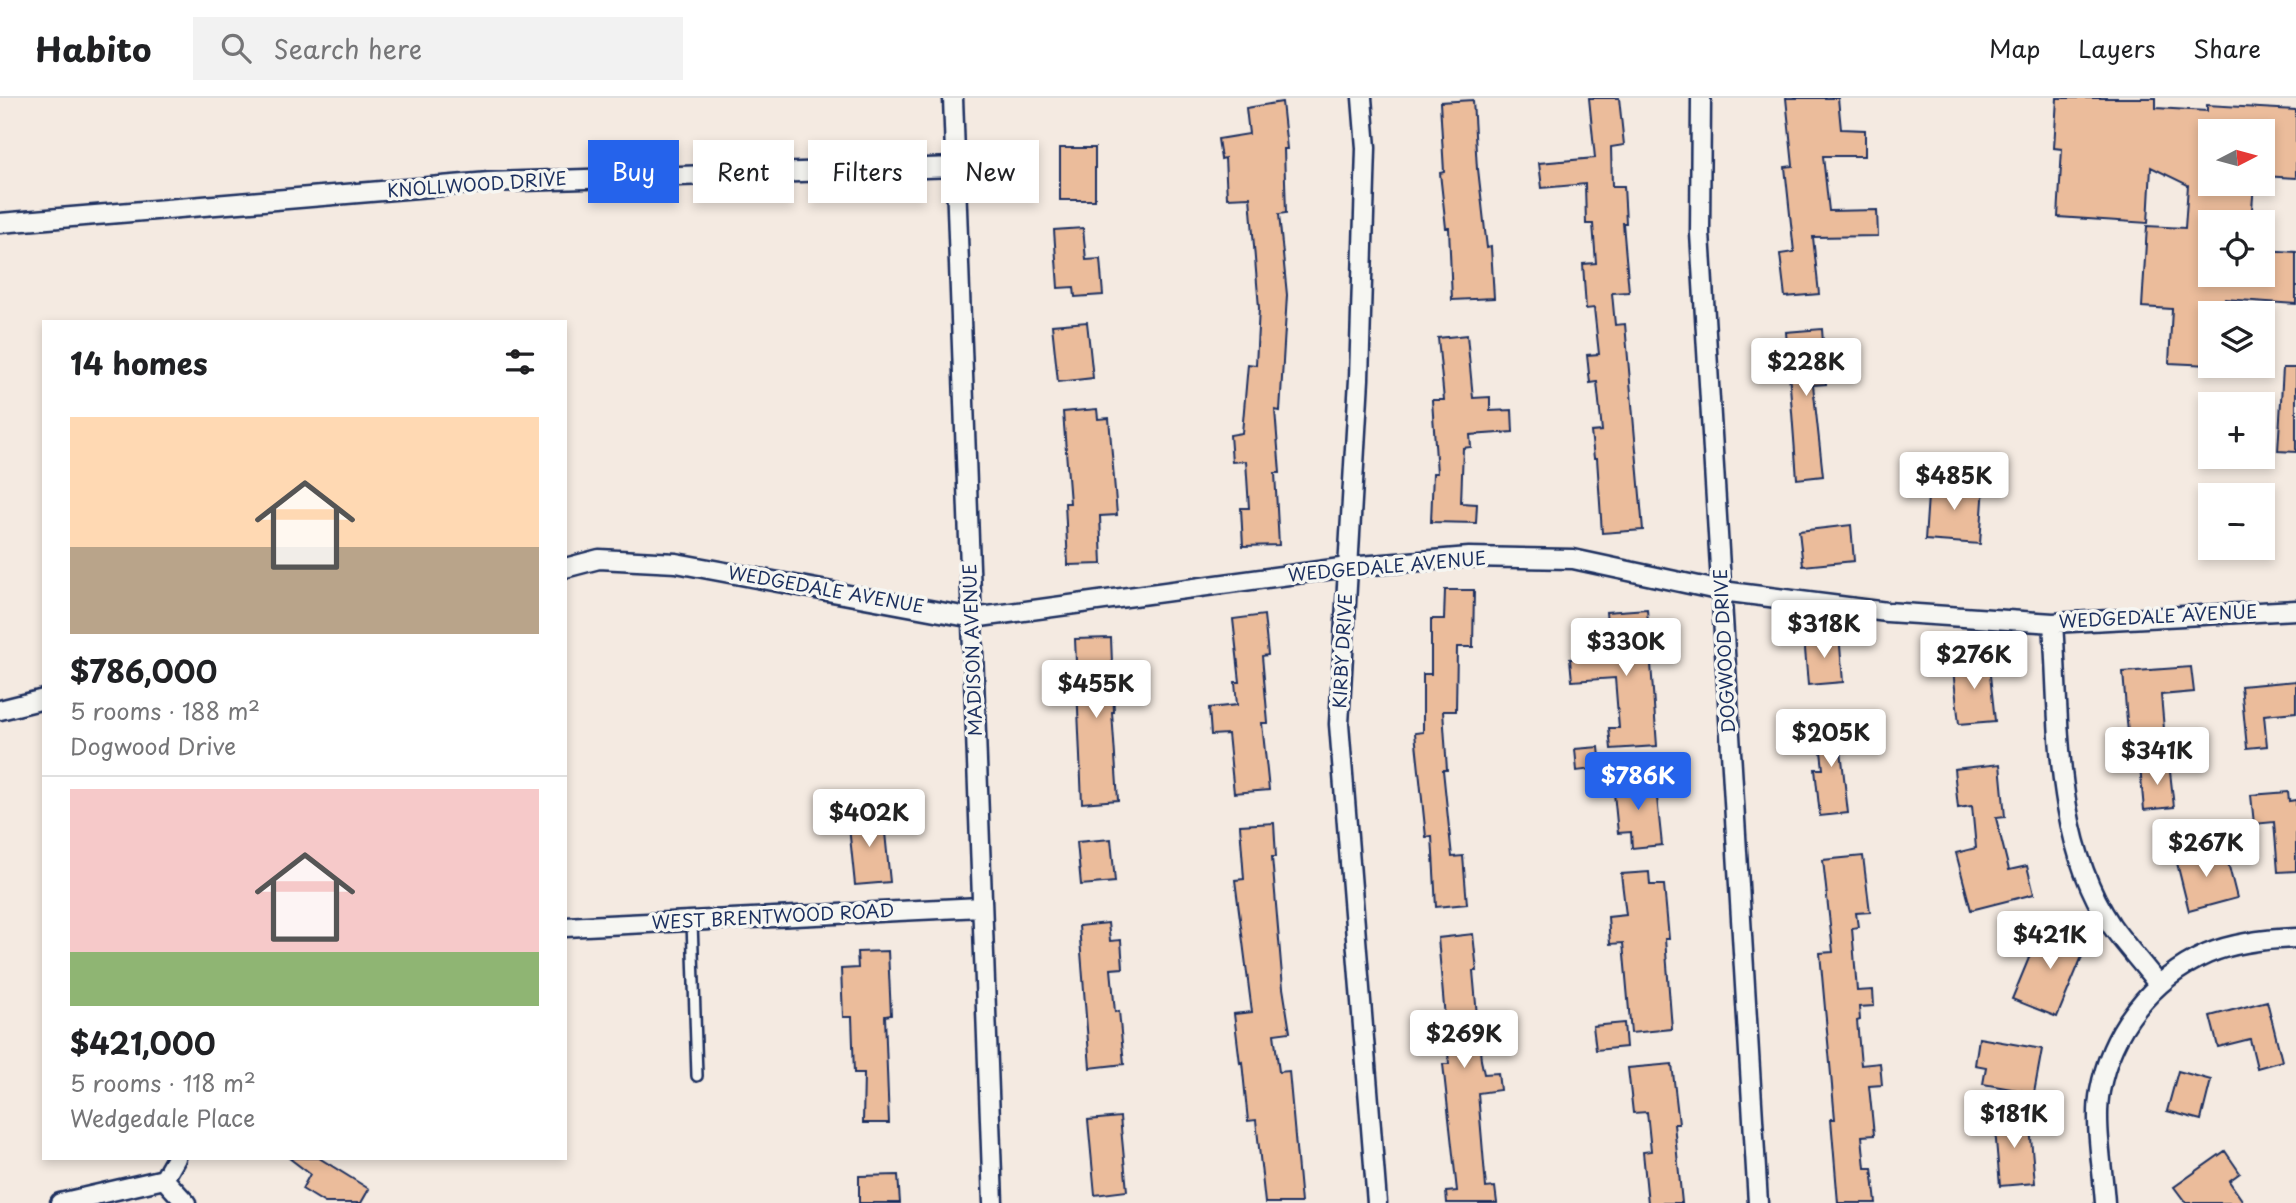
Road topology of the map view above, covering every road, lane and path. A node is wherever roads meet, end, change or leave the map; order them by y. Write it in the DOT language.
graph roads {
  1 [pos="953,98"];
  2 [pos="1362,98"];
  3 [pos="1701,98"];
  4 [pos="955,140"];
  5 [pos="941,167"];
  6 [pos="957,203"];
  7 [pos="0,223"];
  8 [pos="567,567"];
  9 [pos="1348,567"];
  10 [pos="1722,591"];
  11 [pos="2296,610"];
  12 [pos="973,618"];
  13 [pos="2053,623"];
  14 [pos="42,700"];
  15 [pos="0,710"];
  16 [pos="981,907"];
  17 [pos="692,921"];
  18 [pos="567,927"];
  19 [pos="2296,938"];
  20 [pos="2158,984"];
  21 [pos="697,1076"];
  22 [pos="175,1160"];
  23 [pos="164,1180"];
  24 [pos="60,1203"];
  25 [pos="186,1203"];
  26 [pos="993,1203"];
  27 [pos="1377,1203"];
  28 [pos="1758,1203"];
  29 [pos="2105,1203"];
  1 -- 4 [label="street, MADISON AVENUE"];
  2 -- 9 [label="street, KIRBY DRIVE"];
  3 -- 10 [label="street, DOGWOOD DRIVE"];
  5 -- 7 [label="street, KNOLLWOOD DRIVE"];
  6 -- 12 [label="street, MADISON AVENUE"];
  8 -- 12 [label="street, WEDGEDALE AVENUE"];
  9 -- 10 [label="street, WEDGEDALE AVENUE"];
  9 -- 12 [label="street, WEDGEDALE AVENUE"];
  9 -- 27 [label="street, KIRBY DRIVE"];
  10 -- 13 [label="street, WEDGEDALE AVENUE"];
  10 -- 28 [label="street, DOGWOOD DRIVE"];
  11 -- 13 [label="street, WEDGEDALE AVENUE"];
  12 -- 16 [label="street, MADISON AVENUE"];
  13 -- 20 [label="street"];
  14 -- 15 [label="street"];
  16 -- 17 [label="street, WEST BRENTWOOD ROAD"];
  16 -- 26 [label="street, MADISON AVENUE"];
  17 -- 18 [label="street, WEST BRENTWOOD ROAD"];
  17 -- 21 [label="lane"];
  19 -- 20 [label="street"];
  20 -- 29 [label="street"];
  22 -- 23 [label="street"];
  23 -- 24 [label="street"];
  23 -- 25 [label="street"];
}
